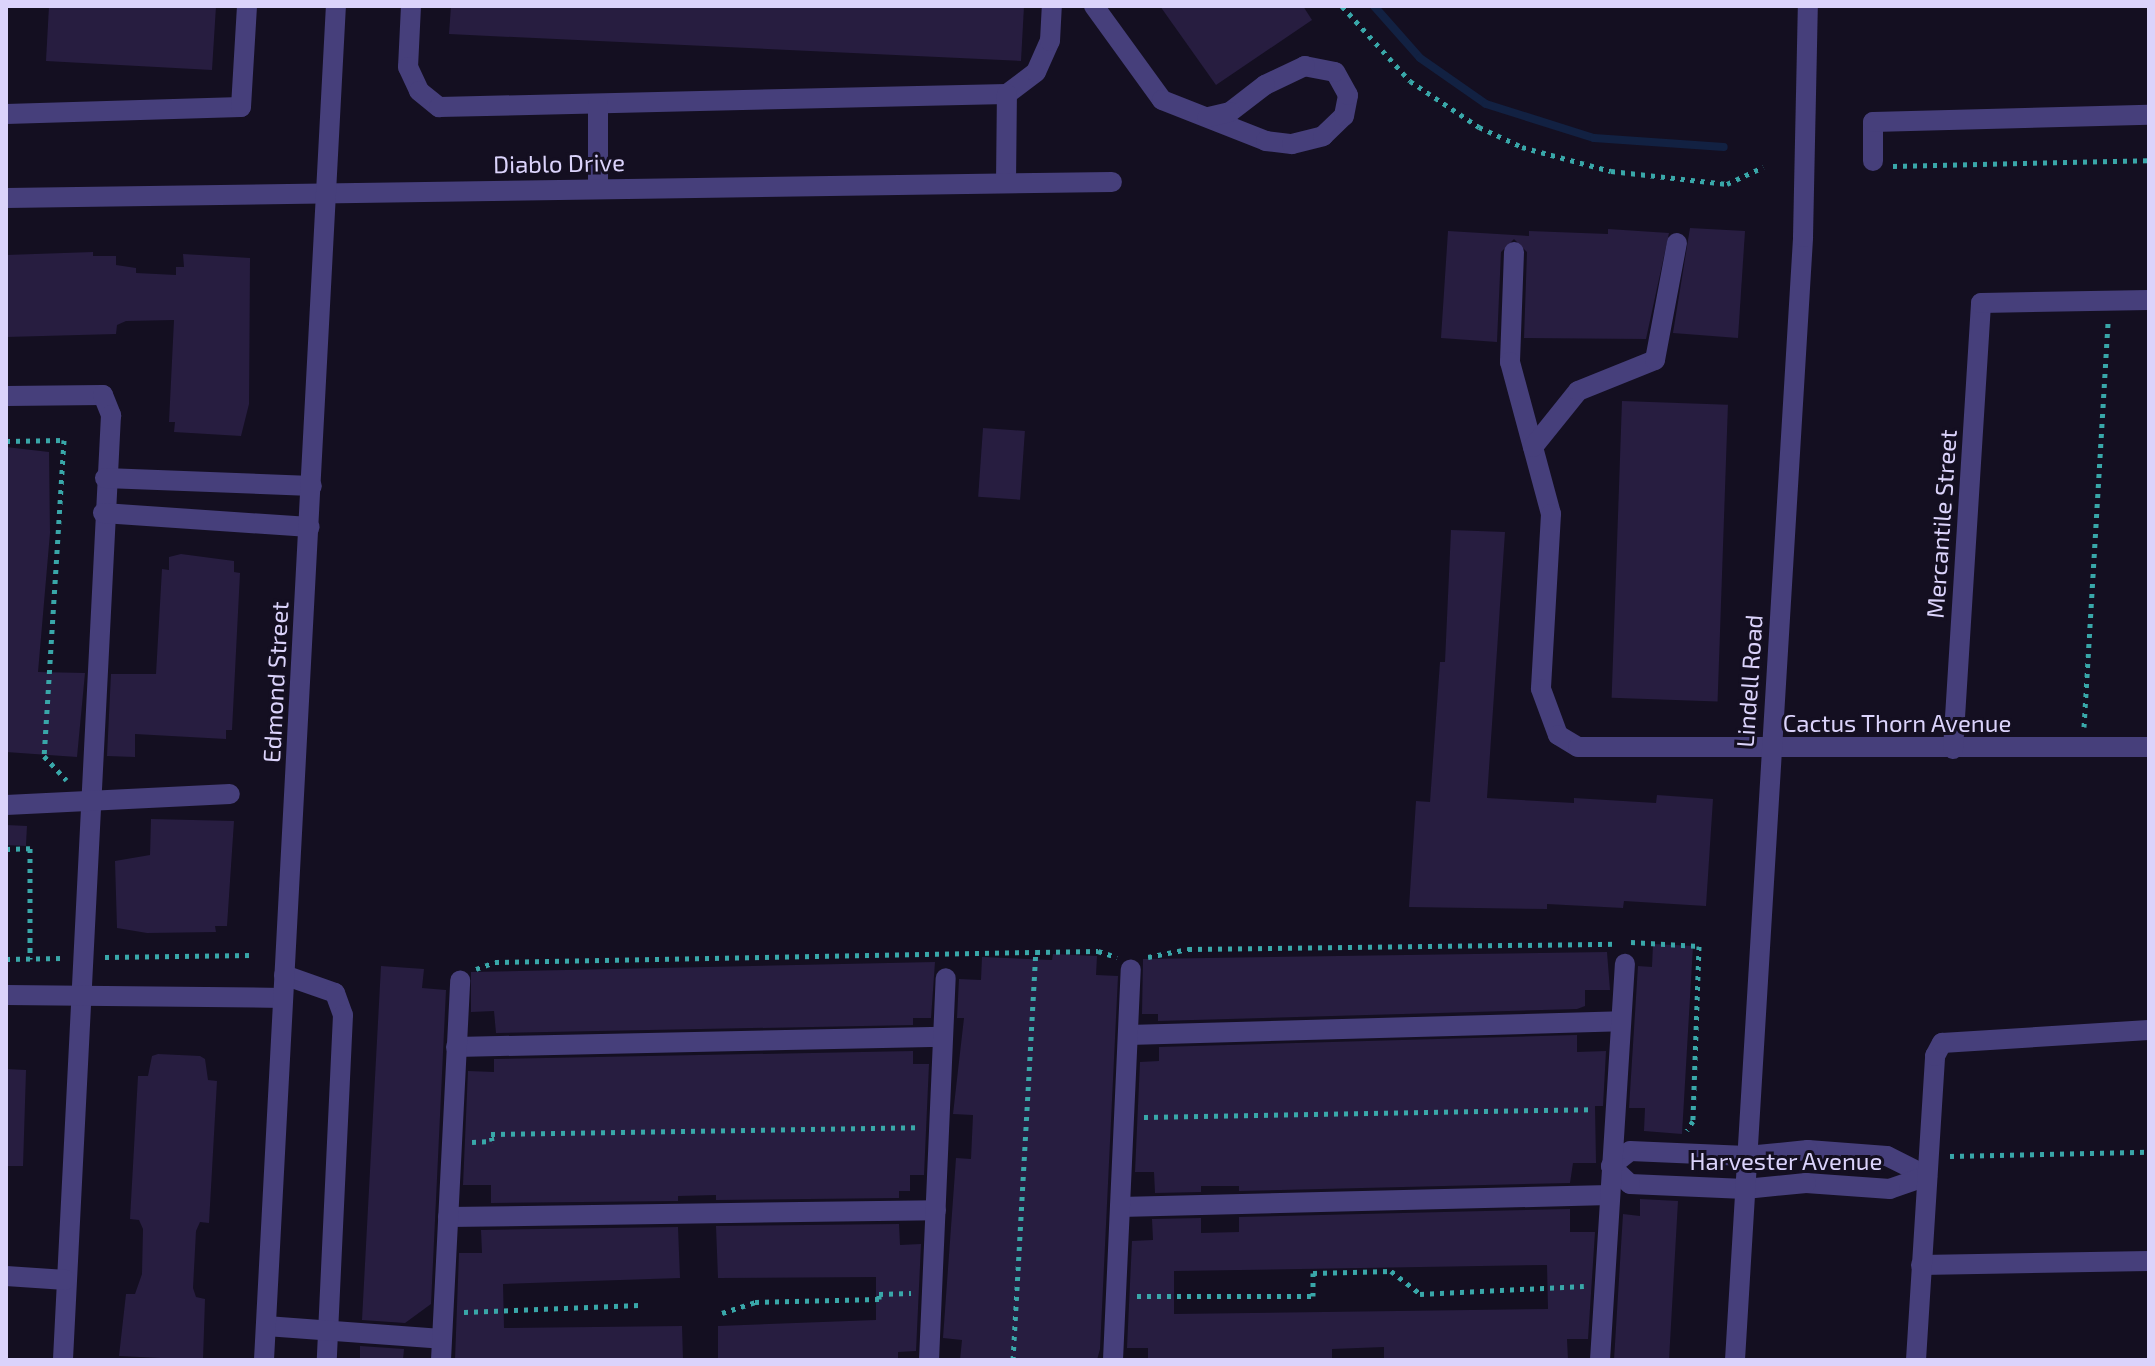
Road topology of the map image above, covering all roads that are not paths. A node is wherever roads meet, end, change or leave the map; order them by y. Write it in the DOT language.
graph roads {
  1 [pos="247,6"];
  2 [pos="336,6"];
  3 [pos="411,6"];
  4 [pos="1052,6"];
  5 [pos="1094,6"];
  6 [pos="1808,6"];
  7 [pos="1007,94"];
  8 [pos="598,104"];
  9 [pos="6,114"];
  10 [pos="2149,115"];
  11 [pos="1208,117"];
  12 [pos="1881,164"];
  13 [pos="1112,182"];
  14 [pos="1006,183"];
  15 [pos="598,189"];
  16 [pos="325,193"];
  17 [pos="6,198"];
  18 [pos="1677,243"];
  19 [pos="1514,252"];
  20 [pos="2149,300"];
  21 [pos="6,396"];
  22 [pos="1533,447"];
  23 [pos="105,478"];
  24 [pos="312,486"];
  25 [pos="103,513"];
  26 [pos="310,527"];
  27 [pos="2149,747"];
  28 [pos="1953,749"];
  29 [pos="1771,750"];
  30 [pos="230,794"];
  31 [pos="93,802"];
  32 [pos="6,805"];
  33 [pos="1625,959"];
  34 [pos="1131,964"];
  35 [pos="284,975"];
  36 [pos="946,978"];
  37 [pos="460,980"];
  38 [pos="81,993"];
  39 [pos="6,995"];
  40 [pos="283,998"];
  41 [pos="1621,1021"];
  42 [pos="2149,1030"];
  43 [pos="1128,1035"];
  44 [pos="943,1037"];
  45 [pos="456,1047"];
  46 [pos="1747,1156"];
  47 [pos="1611,1166"];
  48 [pos="1928,1166"];
  49 [pos="1745,1189"];
  50 [pos="1610,1195"];
  51 [pos="1120,1207"];
  52 [pos="936,1210"];
  53 [pos="448,1217"];
  54 [pos="2149,1261"];
  55 [pos="1921,1265"];
  56 [pos="6,1276"];
  57 [pos="66,1280"];
  58 [pos="266,1326"];
  59 [pos="329,1331"];
  60 [pos="442,1339"];
  61 [pos="63,1360"];
  62 [pos="264,1360"];
  63 [pos="327,1360"];
  64 [pos="441,1360"];
  65 [pos="929,1360"];
  66 [pos="1113,1360"];
  67 [pos="1600,1360"];
  68 [pos="1735,1360"];
  69 [pos="1916,1360"];
  1 -- 9 [label="street"];
  2 -- 16 [label="street, Edmond Street"];
  3 -- 8 [label="street"];
  4 -- 7 [label="street"];
  5 -- 11 [label="street"];
  6 -- 29 [label="street, Lindell Road"];
  7 -- 8 [label="street"];
  7 -- 14 [label="street"];
  8 -- 15 [label="street"];
  10 -- 12 [label="street"];
  11 -- 11 [label="street"];
  13 -- 14 [label="street, Diablo Drive"];
  14 -- 15 [label="street, Diablo Drive"];
  15 -- 16 [label="street, Diablo Drive"];
  16 -- 17 [label="street, Diablo Drive"];
  16 -- 24 [label="street, Edmond Street"];
  18 -- 22 [label="street"];
  19 -- 22 [label="street, Cactus Thorn Avenue"];
  20 -- 28 [label="street, Mercantile Street"];
  21 -- 23 [label="street"];
  22 -- 29 [label="street, Cactus Thorn Avenue"];
  23 -- 24 [label="street"];
  23 -- 25 [label="street"];
  24 -- 26 [label="street, Edmond Street"];
  25 -- 26 [label="street"];
  25 -- 31 [label="street"];
  26 -- 35 [label="street, Edmond Street"];
  27 -- 28 [label="street, Cactus Thorn Avenue"];
  28 -- 29 [label="street, Cactus Thorn Avenue"];
  29 -- 46 [label="street, Lindell Road"];
  30 -- 31 [label="street"];
  31 -- 32 [label="street"];
  31 -- 38 [label="street"];
  33 -- 41 [label="street"];
  34 -- 43 [label="street"];
  35 -- 40 [label="street, Edmond Street"];
  35 -- 59 [label="street"];
  36 -- 44 [label="street"];
  37 -- 45 [label="street"];
  38 -- 39 [label="street"];
  38 -- 40 [label="street"];
  38 -- 57 [label="street"];
  40 -- 58 [label="street, Edmond Street"];
  41 -- 43 [label="street"];
  41 -- 47 [label="street"];
  42 -- 48 [label="street"];
  43 -- 51 [label="street"];
  44 -- 45 [label="street"];
  44 -- 52 [label="street"];
  45 -- 53 [label="street"];
  46 -- 47 [label="street, Harvester Avenue"];
  46 -- 48 [label="street, Harvester Avenue"];
  46 -- 49 [label="street, Lindell Road"];
  47 -- 49 [label="street, Harvester Avenue"];
  47 -- 50 [label="street"];
  48 -- 49 [label="street, Harvester Avenue"];
  48 -- 55 [label="street"];
  49 -- 68 [label="street, Lindell Road"];
  50 -- 51 [label="street"];
  50 -- 67 [label="street"];
  51 -- 66 [label="street"];
  52 -- 53 [label="street"];
  52 -- 65 [label="street"];
  53 -- 60 [label="street"];
  54 -- 55 [label="street"];
  55 -- 69 [label="street"];
  56 -- 57 [label="street"];
  57 -- 61 [label="street"];
  58 -- 59 [label="street"];
  58 -- 62 [label="street, Edmond Street"];
  59 -- 60 [label="street"];
  59 -- 63 [label="street"];
  60 -- 64 [label="street"];
}
